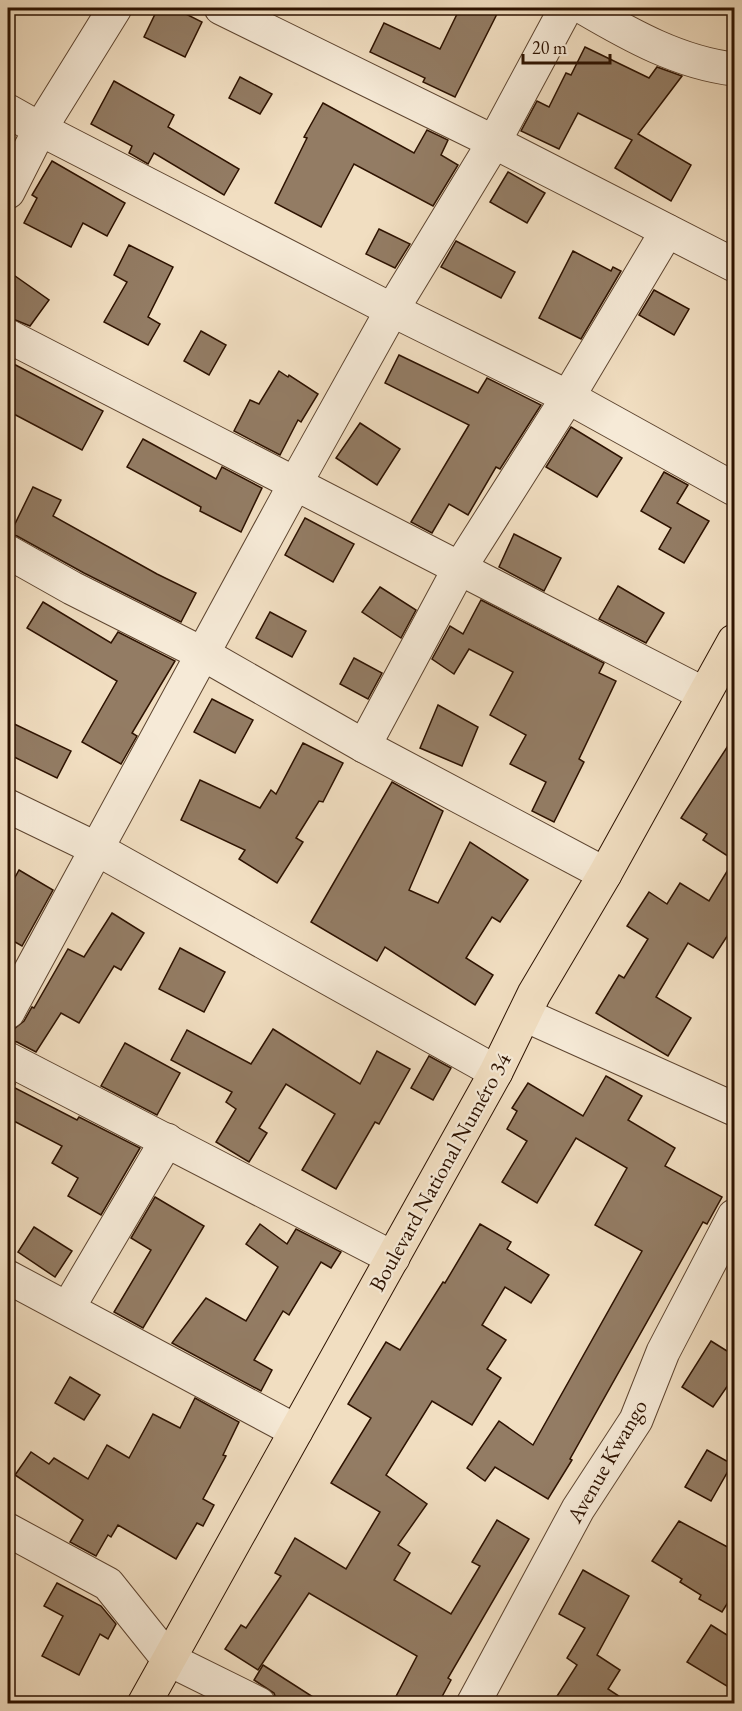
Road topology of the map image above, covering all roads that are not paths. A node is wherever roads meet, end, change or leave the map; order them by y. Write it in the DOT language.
graph roads {
  1 [pos="115,8"];
  2 [pos="221,8"];
  3 [pos="566,8"];
  4 [pos="584,8"];
  5 [pos="735,69"];
  6 [pos="8,111"];
  7 [pos="40,129"];
  8 [pos="494,142"];
  9 [pos="8,192"];
  10 [pos="667,231"];
  11 [pos="735,265"];
  12 [pos="392,310"];
  13 [pos="8,336"];
  14 [pos="568,397"];
  15 [pos="295,484"];
  16 [pos="735,489"];
  17 [pos="8,552"];
  18 [pos="459,569"];
  19 [pos="735,641"];
  20 [pos="203,654"];
  21 [pos="704,694"];
  22 [pos="364,746"];
  23 [pos="8,806"];
  24 [pos="97,849"];
  25 [pos="605,874"];
  26 [pos="8,1012"];
  27 [pos="525,1015"];
  28 [pos="8,1059"];
  29 [pos="496,1072"];
  30 [pos="735,1109"];
  31 [pos="166,1140"];
  32 [pos="735,1216"];
  33 [pos="393,1258"];
  34 [pos="8,1277"];
  35 [pos="68,1308"];
  36 [pos="297,1431"];
  37 [pos="8,1530"];
  38 [pos="168,1659"];
  39 [pos="144,1704"];
  40 [pos="259,1704"];
  41 [pos="473,1704"];
  1 -- 7 [label="street"];
  2 -- 8 [label="street"];
  3 -- 8 [label="street"];
  4 -- 5 [label="street"];
  6 -- 7 [label="street"];
  7 -- 9 [label="street"];
  7 -- 12 [label="street"];
  8 -- 10 [label="street"];
  8 -- 12 [label="street"];
  10 -- 11 [label="street"];
  10 -- 14 [label="street"];
  12 -- 14 [label="street"];
  12 -- 15 [label="street"];
  13 -- 15 [label="street"];
  14 -- 16 [label="street"];
  14 -- 18 [label="street"];
  15 -- 18 [label="street"];
  15 -- 20 [label="street"];
  17 -- 20 [label="street"];
  18 -- 21 [label="street"];
  18 -- 22 [label="street"];
  19 -- 21 [label="main road, Boulevard National Numéro 34"];
  20 -- 22 [label="street"];
  20 -- 24 [label="street"];
  21 -- 25 [label="main road, Boulevard National Numéro 34"];
  22 -- 25 [label="street"];
  23 -- 24 [label="street"];
  24 -- 26 [label="street"];
  24 -- 29 [label="street"];
  25 -- 27 [label="main road, Boulevard National Numéro 34"];
  27 -- 29 [label="main road, Boulevard National Numéro 34"];
  27 -- 30 [label="street"];
  28 -- 31 [label="street"];
  29 -- 33 [label="main road, Boulevard National Numéro 34"];
  31 -- 33 [label="street"];
  31 -- 35 [label="street"];
  32 -- 41 [label="street, Avenue Kwango"];
  33 -- 36 [label="main road, Boulevard National Numéro 34"];
  34 -- 35 [label="street"];
  35 -- 36 [label="street"];
  36 -- 38 [label="main road, Boulevard National Numéro 34"];
  37 -- 38 [label="street"];
  38 -- 39 [label="main road, Boulevard National Numéro 34"];
  38 -- 40 [label="street"];
}
